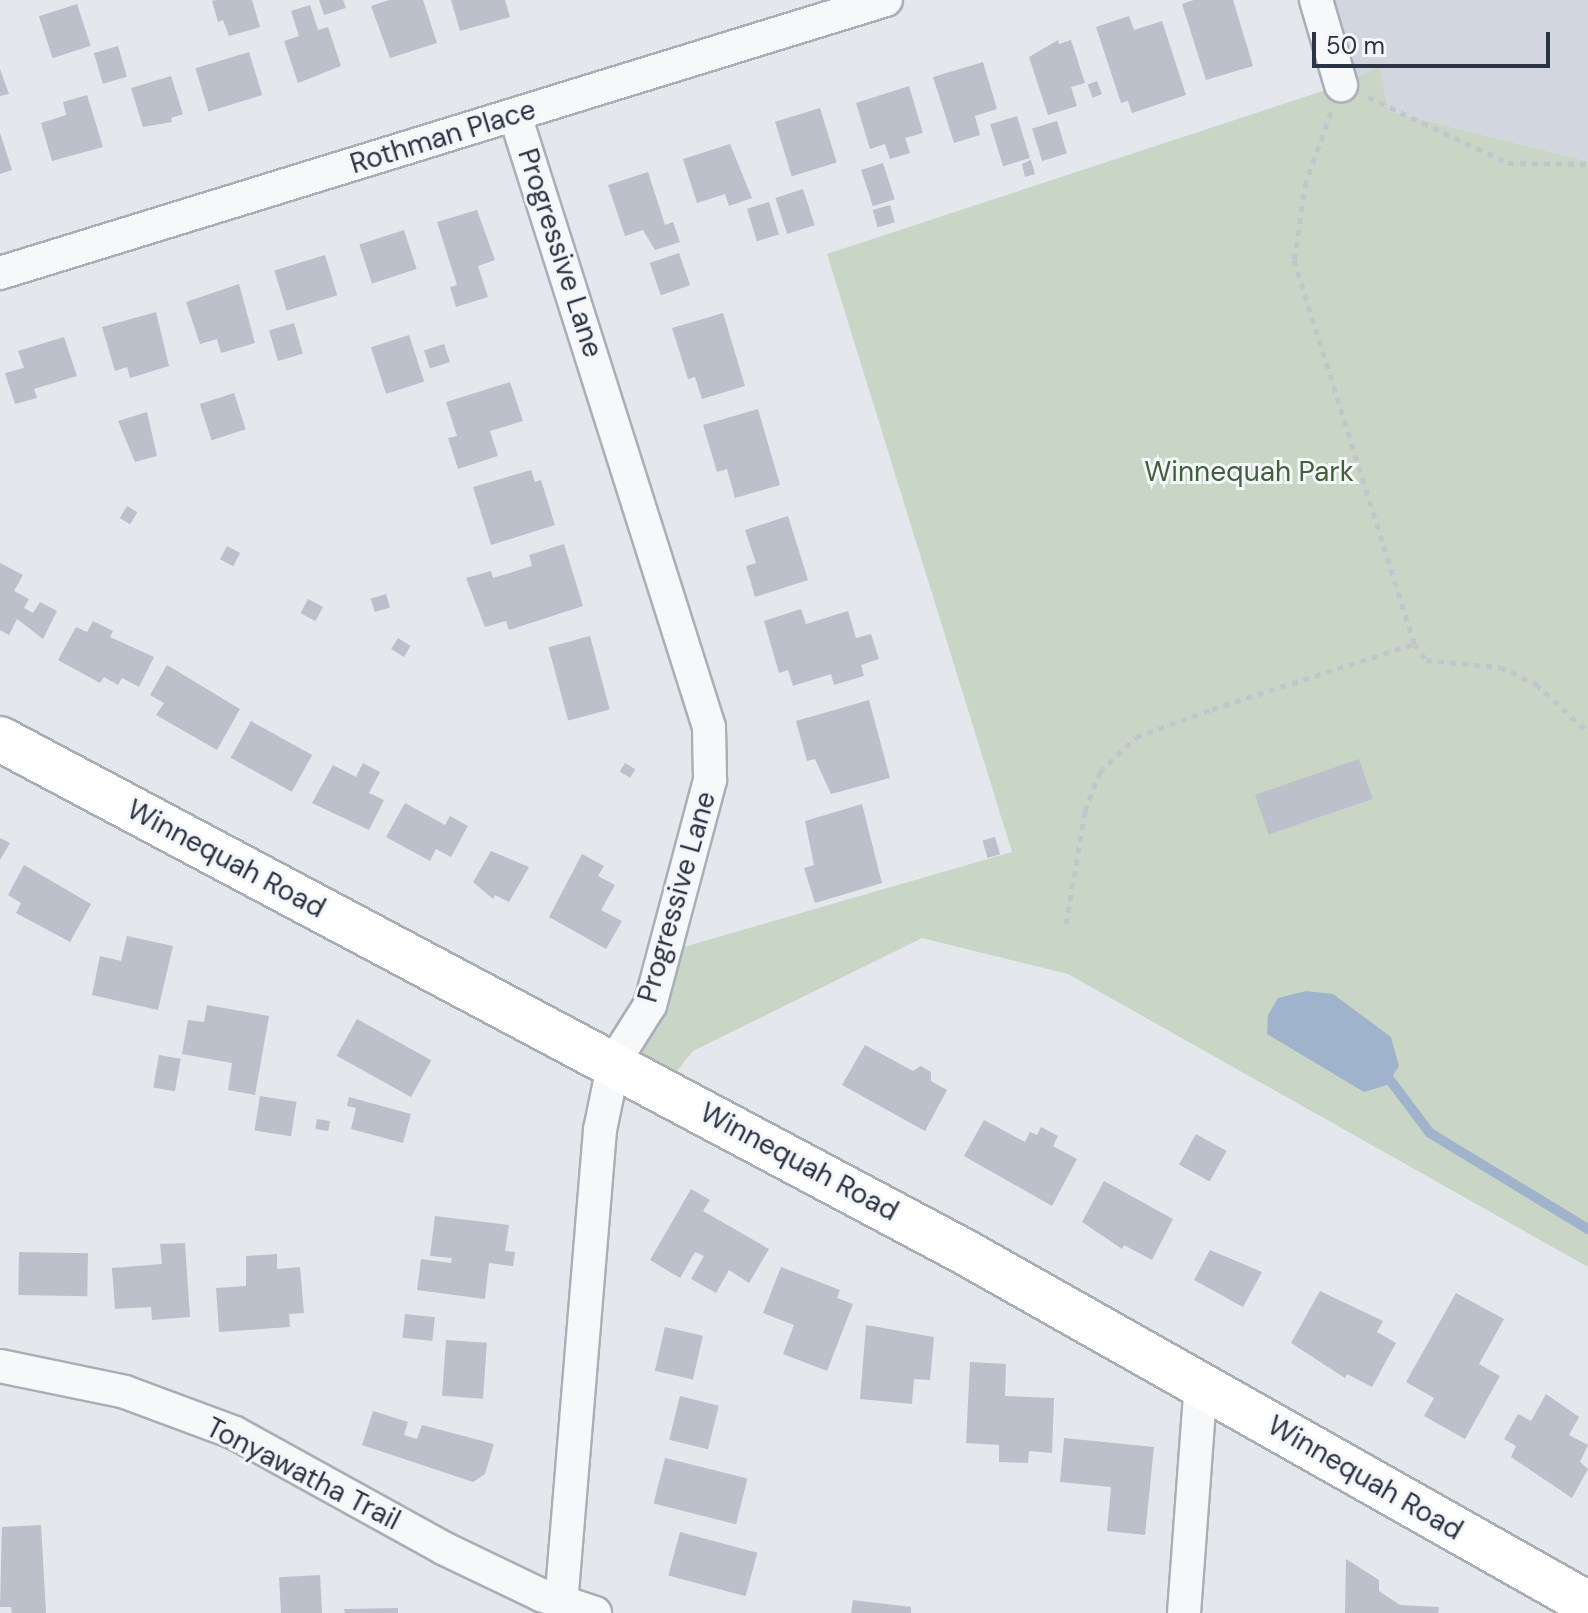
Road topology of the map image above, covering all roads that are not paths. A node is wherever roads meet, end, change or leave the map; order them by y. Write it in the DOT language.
graph roads {
  1 [pos="886,0"];
  2 [pos="1316,0"];
  3 [pos="1341,85"];
  4 [pos="515,115"];
  5 [pos="0,273"];
  6 [pos="0,739"];
  7 [pos="614,1062"];
  8 [pos="0,1366"];
  9 [pos="1201,1384"];
  10 [pos="561,1602"];
  11 [pos="1588,1604"];
  12 [pos="595,1613"];
  13 [pos="1184,1613"];
  1 -- 4 [label="street, Rothman Place"];
  2 -- 3 [label="street"];
  4 -- 5 [label="street, Rothman Place"];
  4 -- 7 [label="street, Progressive Lane"];
  6 -- 7 [label="street, Winnequah Road"];
  7 -- 9 [label="street, Winnequah Road"];
  7 -- 10 [label="street, Progressive Lane"];
  8 -- 10 [label="street, Tonyawatha Trail"];
  9 -- 11 [label="street, Winnequah Road"];
  9 -- 13 [label="street"];
  10 -- 12 [label="street, Tonyawatha Trail"];
}
